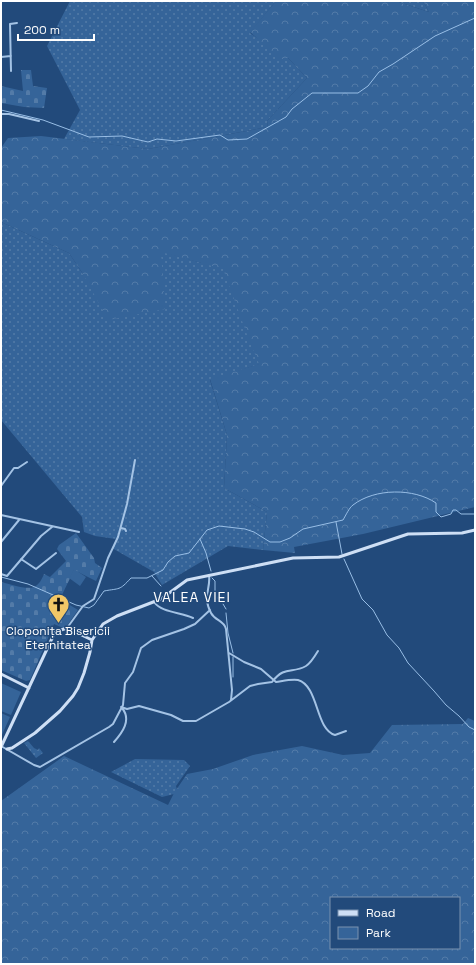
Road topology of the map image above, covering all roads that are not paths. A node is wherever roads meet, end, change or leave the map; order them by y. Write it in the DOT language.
graph roads {
  1 [pos="17,23"];
  2 [pos="11,56"];
  3 [pos="1,57"];
  4 [pos="11,71"];
  5 [pos="1,114"];
  6 [pos="39,121"];
  7 [pos="135,460"];
  8 [pos="27,462"];
  9 [pos="1,486"];
  10 [pos="1,515"];
  11 [pos="19,520"];
  12 [pos="52,527"];
  13 [pos="121,528"];
  14 [pos="475,530"];
  15 [pos="79,532"];
  16 [pos="126,532"];
  17 [pos="1,542"];
  18 [pos="56,553"];
  19 [pos="21,559"];
  20 [pos="1,574"];
  21 [pos="208,574"];
  22 [pos="154,602"];
  23 [pos="210,610"];
  24 [pos="193,618"];
  25 [pos="67,628"];
  26 [pos="92,640"];
  27 [pos="318,651"];
  28 [pos="229,652"];
  29 [pos="1,674"];
  30 [pos="274,680"];
  31 [pos="29,688"];
  32 [pos="230,701"];
  33 [pos="121,707"];
  34 [pos="346,731"];
  35 [pos="114,742"];
  36 [pos="1,746"];
  37 [pos="7,749"];
  1 -- 2 [label="street"];
  2 -- 3 [label="street"];
  2 -- 4 [label="street"];
  5 -- 6 [label="street"];
  7 -- 13 [label="street"];
  8 -- 9 [label="street"];
  10 -- 11 [label="street"];
  11 -- 12 [label="street"];
  11 -- 17 [label="street"];
  12 -- 15 [label="street"];
  12 -- 19 [label="street"];
  13 -- 16 [label="street"];
  13 -- 25 [label="street"];
  14 -- 21 [label="street"];
  18 -- 19 [label="street"];
  19 -- 20 [label="street"];
  21 -- 22 [label="street"];
  21 -- 23 [label="street"];
  22 -- 24 [label="street"];
  22 -- 26 [label="street"];
  23 -- 28 [label="street"];
  23 -- 33 [label="street"];
  25 -- 26 [label="street"];
  25 -- 31 [label="street"];
  26 -- 37 [label="street"];
  27 -- 30 [label="street"];
  28 -- 30 [label="street"];
  28 -- 32 [label="street"];
  29 -- 31 [label="street"];
  30 -- 32 [label="street"];
  30 -- 34 [label="street"];
  31 -- 36 [label="street"];
  32 -- 33 [label="street"];
  33 -- 35 [label="street"];
  33 -- 37 [label="street"];
  36 -- 37 [label="street"];
}
